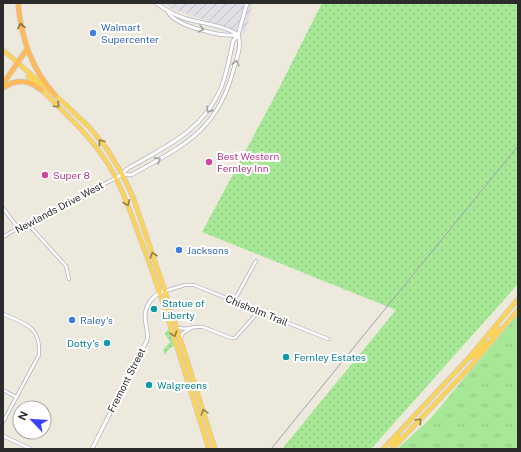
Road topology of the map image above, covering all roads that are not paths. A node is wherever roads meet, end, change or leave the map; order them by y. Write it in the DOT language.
graph roads {
  1 [pos="18,3"];
  2 [pos="156,3"];
  3 [pos="247,3"];
  4 [pos="168,12"];
  5 [pos="238,35"];
  6 [pos="3,50"];
  7 [pos="27,50"];
  8 [pos="18,63"];
  9 [pos="3,84"];
  10 [pos="3,88"];
  11 [pos="42,90"];
  12 [pos="218,94"];
  13 [pos="55,95"];
  14 [pos="220,107"];
  15 [pos="122,174"];
  16 [pos="116,178"];
  17 [pos="3,208"];
  18 [pos="27,223"];
  19 [pos="18,228"];
  20 [pos="3,237"];
  21 [pos="256,261"];
  22 [pos="69,278"];
  23 [pos="185,285"];
  24 [pos="165,290"];
  25 [pos="160,292"];
  26 [pos="518,299"];
  27 [pos="234,301"];
  28 [pos="518,310"];
  29 [pos="259,311"];
  30 [pos="3,314"];
  31 [pos="498,323"];
  32 [pos="177,327"];
  33 [pos="190,328"];
  34 [pos="181,338"];
  35 [pos="328,339"];
  36 [pos="492,342"];
  37 [pos="468,358"];
  38 [pos="3,390"];
  39 [pos="16,396"];
  40 [pos="3,422"];
  41 [pos="398,434"];
  42 [pos="3,436"];
  43 [pos="25,448"];
  44 [pos="31,449"];
  45 [pos="92,449"];
  46 [pos="209,449"];
  47 [pos="216,449"];
  48 [pos="383,449"];
  49 [pos="391,449"];
  7 -- 1 [label="highway, one-way"];
  2 -- 4 [label="street"];
  3 -- 5 [label="street"];
  4 -- 5 [label="street"];
  4 -- 5 [label="street, one-way"];
  5 -- 12 [label="street"];
  14 -- 5 [label="street, one-way"];
  6 -- 8 [label="highway"];
  7 -- 8 [label="highway"];
  7 -- 13 [label="highway"];
  8 -- 9 [label="highway"];
  8 -- 11 [label="highway"];
  8 -- 13 [label="highway"];
  10 -- 11 [label="highway"];
  11 -- 16 [label="highway, one-way"];
  12 -- 14 [label="street"];
  12 -- 15 [label="street, one-way"];
  15 -- 13 [label="highway, one-way"];
  15 -- 14 [label="street, one-way"];
  15 -- 16 [label="street"];
  24 -- 15 [label="highway, one-way"];
  16 -- 18 [label="street, Newlands Drive West"];
  16 -- 25 [label="highway, one-way"];
  17 -- 19 [label="street"];
  18 -- 19 [label="street, Newlands Drive West"];
  18 -- 22 [label="street"];
  19 -- 20 [label="street, Newlands Drive West"];
  21 -- 27 [label="street"];
  23 -- 24 [label="street, Fremont Street"];
  23 -- 27 [label="street, Chisholm Trail"];
  24 -- 25 [label="street, Fremont Street"];
  24 -- 32 [label="highway"];
  25 -- 45 [label="street, Fremont Street"];
  25 -- 46 [label="highway, one-way"];
  26 -- 31 [label="highway"];
  27 -- 29 [label="street, Chisholm Trail"];
  28 -- 36 [label="highway"];
  29 -- 33 [label="street"];
  29 -- 35 [label="street, Chisholm Trail"];
  30 -- 39 [label="street"];
  31 -- 36 [label="highway"];
  31 -- 37 [label="highway"];
  32 -- 33 [label="street"];
  32 -- 34 [label="highway"];
  33 -- 34 [label="street"];
  47 -- 34 [label="highway, one-way"];
  36 -- 37 [label="highway"];
  49 -- 36 [label="highway, one-way"];
  37 -- 41 [label="highway"];
  38 -- 39 [label="street"];
  39 -- 40 [label="street"];
  41 -- 48 [label="highway"];
  41 -- 49 [label="highway"];
  42 -- 43 [label="street"];
  43 -- 44 [label="street"];
}
